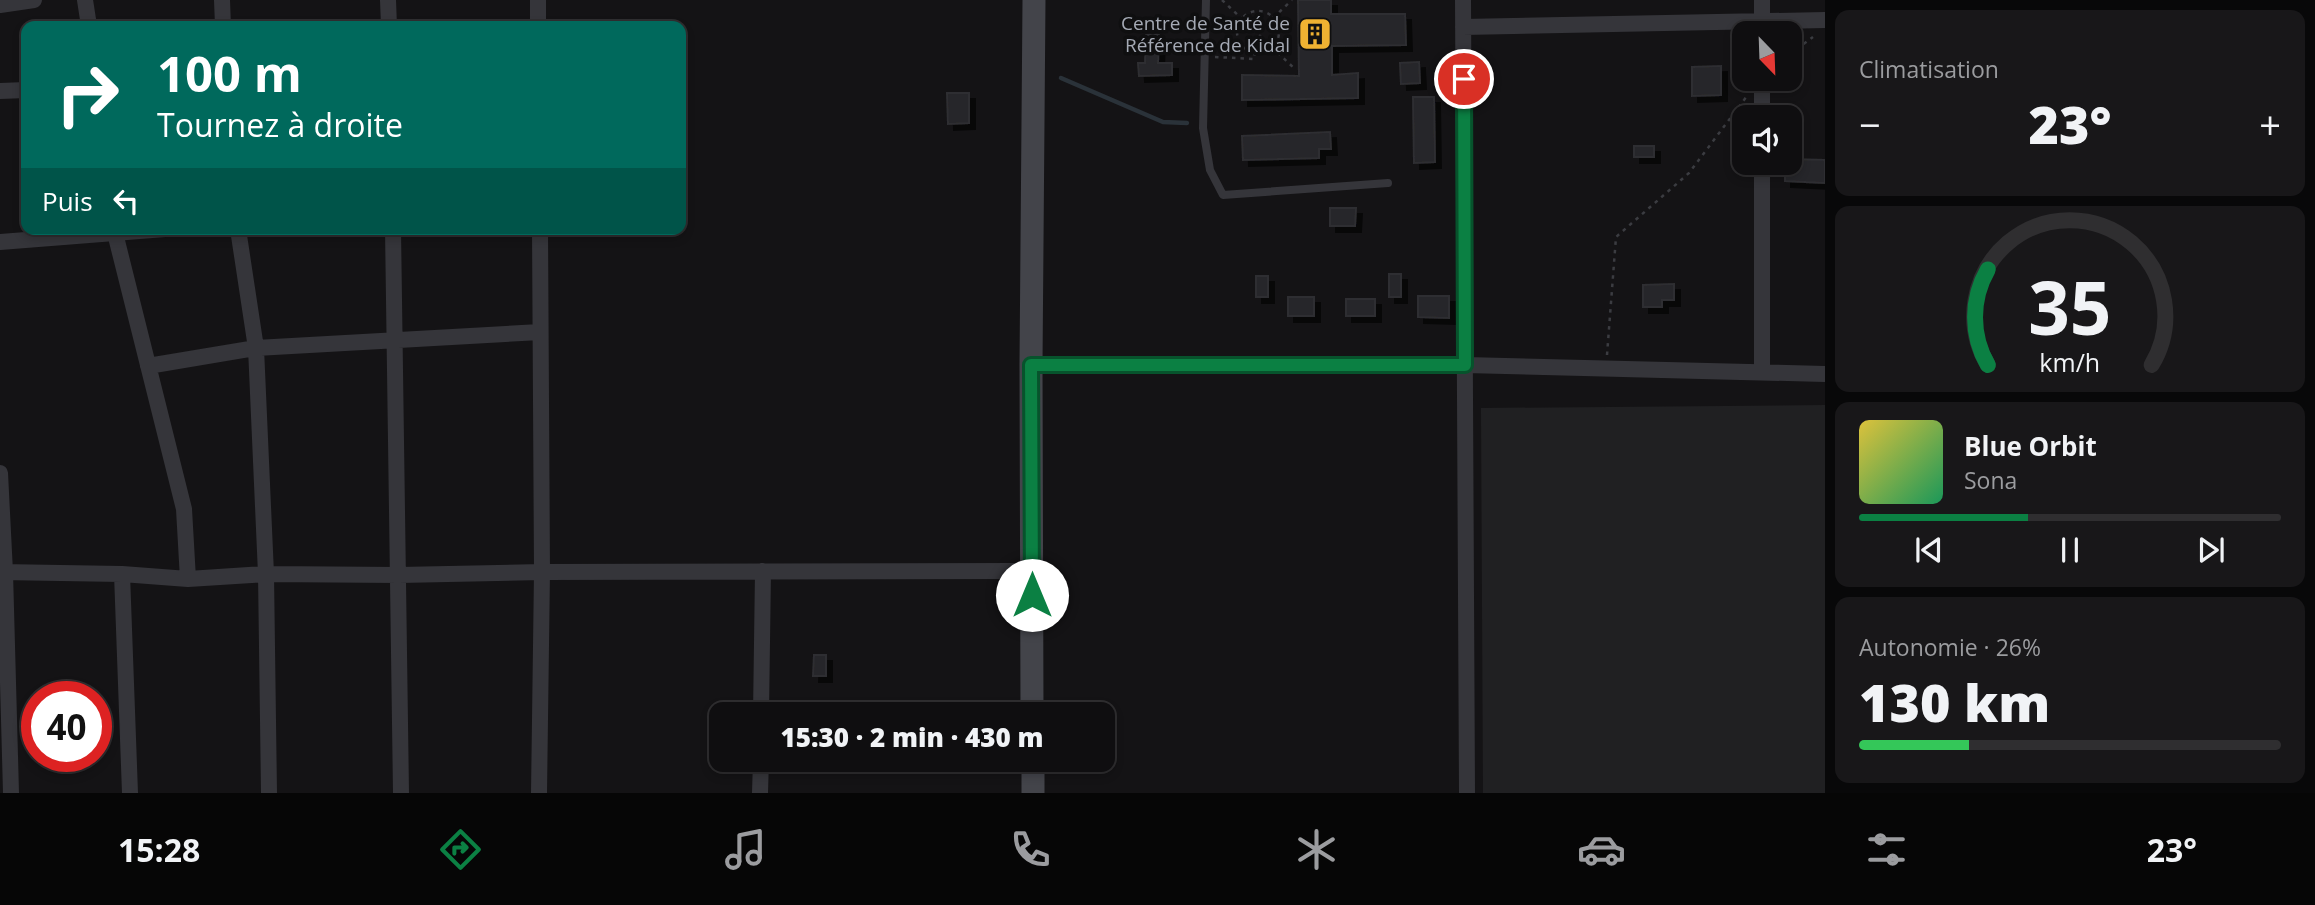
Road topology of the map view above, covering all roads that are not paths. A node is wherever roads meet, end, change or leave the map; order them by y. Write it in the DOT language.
graph roads {
  1 [pos="34,0"];
  2 [pos="85,0"];
  3 [pos="222,0"];
  4 [pos="388,0"];
  5 [pos="538,0"];
  6 [pos="1034,0"];
  7 [pos="1206,0"];
  8 [pos="1463,0"];
  9 [pos="1762,0"];
  10 [pos="0,5"];
  11 [pos="88,21"];
  12 [pos="223,21"];
  13 [pos="389,21"];
  14 [pos="538,21"];
  15 [pos="1762,21"];
  16 [pos="1463,27"];
  17 [pos="1732,27"];
  18 [pos="1802,27"];
  19 [pos="1821,27"];
  20 [pos="21,90"];
  21 [pos="0,91"];
  22 [pos="1762,175"];
  23 [pos="1388,183"];
  24 [pos="73,235"];
  25 [pos="116,235"];
  26 [pos="239,235"];
  27 [pos="393,235"];
  28 [pos="540,235"];
  29 [pos="0,242"];
  30 [pos="540,332"];
  31 [pos="395,339"];
  32 [pos="256,348"];
  33 [pos="1031,365"];
  34 [pos="1465,365"];
  35 [pos="148,366"];
  36 [pos="1762,372"];
  37 [pos="1825,374"];
  38 [pos="0,473"];
  39 [pos="763,571"];
  40 [pos="1032,571"];
  41 [pos="3,572"];
  42 [pos="542,572"];
  43 [pos="121,574"];
  44 [pos="266,574"];
  45 [pos="399,575"];
  46 [pos="188,579"];
  47 [pos="761,702"];
  48 [pos="1032,702"];
  49 [pos="761,772"];
  50 [pos="1033,772"];
  51 [pos="11,793"];
  52 [pos="130,793"];
  53 [pos="269,793"];
  54 [pos="401,793"];
  55 [pos="539,793"];
  56 [pos="760,793"];
  57 [pos="1033,793"];
  58 [pos="1467,793"];
  1 -- 10 [label="street"];
  2 -- 11 [label="street"];
  3 -- 12 [label="street"];
  4 -- 13 [label="street"];
  5 -- 14 [label="street"];
  6 -- 33 [label="street"];
  7 -- 23 [label="lane"];
  8 -- 16 [label="street"];
  9 -- 15 [label="street"];
  16 -- 17 [label="street"];
  16 -- 34 [label="street"];
  18 -- 19 [label="street"];
  20 -- 21 [label="street"];
  22 -- 36 [label="street"];
  24 -- 29 [label="street"];
  25 -- 35 [label="street"];
  26 -- 32 [label="street"];
  27 -- 31 [label="street"];
  28 -- 30 [label="street"];
  30 -- 31 [label="street"];
  30 -- 42 [label="street"];
  31 -- 32 [label="street"];
  31 -- 45 [label="street"];
  32 -- 35 [label="street"];
  32 -- 44 [label="street"];
  33 -- 34 [label="street"];
  33 -- 40 [label="street"];
  34 -- 36 [label="street"];
  34 -- 58 [label="street"];
  35 -- 46 [label="street"];
  36 -- 37 [label="street"];
  38 -- 41 [label="street"];
  39 -- 40 [label="street"];
  39 -- 42 [label="street"];
  39 -- 47 [label="street"];
  40 -- 48 [label="street"];
  41 -- 43 [label="street"];
  41 -- 51 [label="street"];
  42 -- 45 [label="street"];
  42 -- 55 [label="street"];
  43 -- 46 [label="street"];
  43 -- 52 [label="street"];
  44 -- 45 [label="street"];
  44 -- 46 [label="street"];
  44 -- 53 [label="street"];
  45 -- 54 [label="street"];
  49 -- 56 [label="street"];
  50 -- 57 [label="street"];
}
